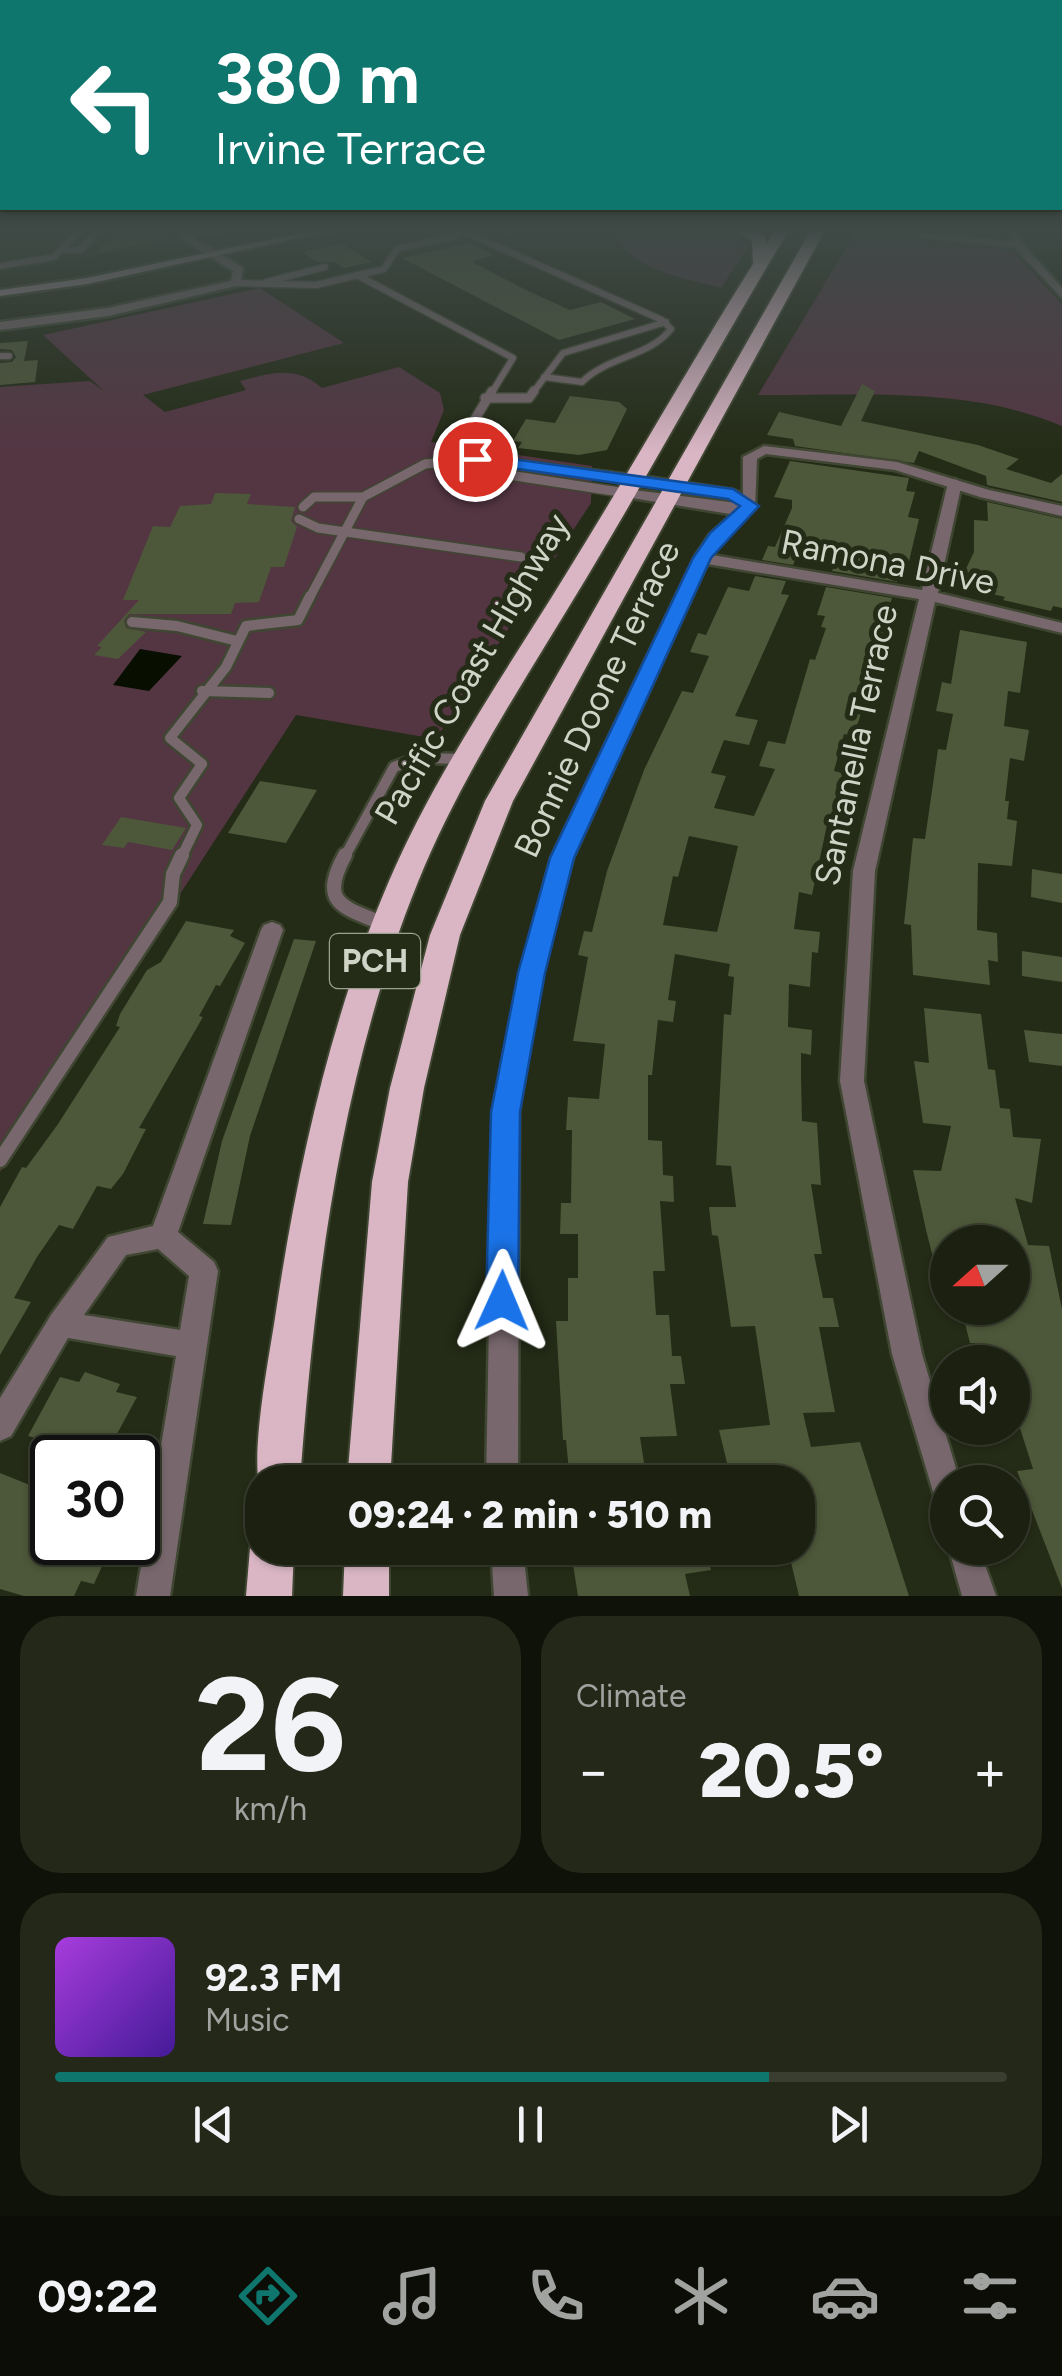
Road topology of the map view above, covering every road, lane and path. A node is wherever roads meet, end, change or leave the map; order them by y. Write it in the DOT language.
graph roads {
  1 [pos="141,304"];
  2 [pos="415,304"];
  3 [pos="627,304"];
  4 [pos="737,304"];
  5 [pos="772,304"];
  6 [pos="666,322"];
  7 [pos="0,326"];
  8 [pos="544,377"];
  9 [pos="485,398"];
  10 [pos="450,460"];
  11 [pos="955,483"];
  12 [pos="630,486"];
  13 [pos="673,492"];
  14 [pos="363,498"];
  15 [pos="750,506"];
  16 [pos="303,507"];
  17 [pos="1062,511"];
  18 [pos="299,518"];
  19 [pos="347,530"];
  20 [pos="521,557"];
  21 [pos="702,558"];
  22 [pos="930,596"];
  23 [pos="132,622"];
  24 [pos="1062,628"];
  25 [pos="237,641"];
  26 [pos="202,691"];
  27 [pos="269,693"];
  28 [pos="466,758"];
  29 [pos="386,925"];
  30 [pos="272,930"];
  31 [pos="0,1160"];
  32 [pos="163,1236"];
  33 [pos="61,1324"];
  34 [pos="192,1345"];
  35 [pos="0,1426"];
  36 [pos="279,1465"];
  37 [pos="369,1465"];
  38 [pos="502,1465"];
  39 [pos="940,1465"];
  40 [pos="271,1565"];
  41 [pos="366,1565"];
  42 [pos="508,1565"];
  43 [pos="968,1565"];
  44 [pos="153,1596"];
  45 [pos="269,1596"];
  46 [pos="366,1596"];
  47 [pos="511,1596"];
  48 [pos="978,1596"];
  1 -- 7 [label="street"];
  2 -- 9 [label="lane"];
  3 -- 6 [label="lane"];
  4 -- 12 [label="highway, Pacific Coast Highway / PCH"];
  5 -- 13 [label="highway, PCH"];
  6 -- 8 [label="lane"];
  6 -- 8 [label="lane"];
  8 -- 9 [label="lane"];
  9 -- 10 [label="lane"];
  10 -- 12 [label="lane"];
  10 -- 12 [label="lane"];
  10 -- 14 [label="lane"];
  11 -- 15 [label="street"];
  11 -- 17 [label="street"];
  11 -- 22 [label="street, Santanella Terrace"];
  12 -- 13 [label="street"];
  12 -- 28 [label="highway, Pacific Coast Highway / PCH"];
  13 -- 15 [label="street"];
  13 -- 37 [label="highway, PCH"];
  14 -- 16 [label="lane"];
  14 -- 19 [label="lane"];
  15 -- 21 [label="street, Bonnie Doone Terrace"];
  18 -- 19 [label="lane"];
  19 -- 20 [label="lane"];
  19 -- 25 [label="lane"];
  21 -- 22 [label="street, Ramona Drive"];
  21 -- 38 [label="street, Bonnie Doone Terrace"];
  22 -- 24 [label="street, Ramona Drive"];
  22 -- 39 [label="street, Santanella Terrace"];
  23 -- 25 [label="lane"];
  25 -- 26 [label="lane"];
  26 -- 27 [label="lane"];
  26 -- 31 [label="lane"];
  28 -- 29 [label="highway, Pacific Coast Highway / PCH"];
  28 -- 29 [label="lane"];
  29 -- 36 [label="highway, Pacific Coast Highway / PCH"];
  30 -- 32 [label="street"];
  32 -- 33 [label="street"];
  32 -- 34 [label="street"];
  33 -- 34 [label="street"];
  33 -- 35 [label="street"];
  34 -- 44 [label="street"];
  40 -- 45 [label="highway"];
  41 -- 46 [label="highway"];
  42 -- 47 [label="street"];
  43 -- 48 [label="street"];
}
